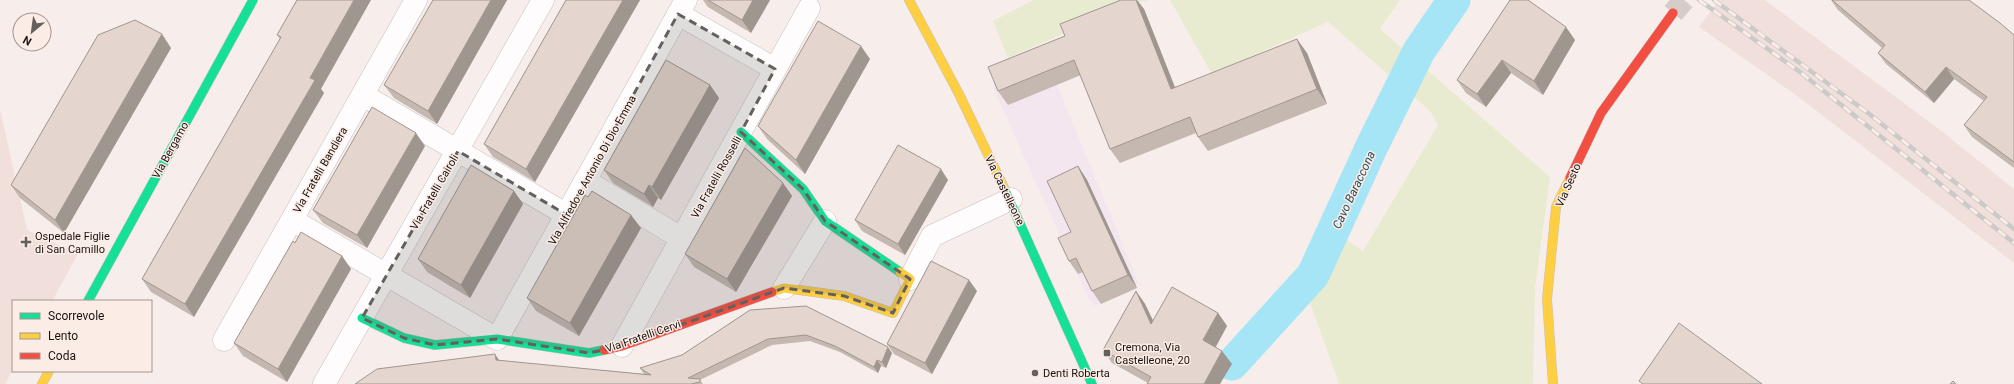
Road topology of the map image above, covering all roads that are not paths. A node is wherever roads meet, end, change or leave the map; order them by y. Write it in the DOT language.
graph roads {
  1 [pos="253,0"];
  2 [pos="416,0"];
  3 [pos="543,0"];
  4 [pos="909,0"];
  5 [pos="682,7"];
  6 [pos="808,8"];
  7 [pos="1673,13"];
  8 [pos="775,69"];
  9 [pos="362,95"];
  10 [pos="741,132"];
  11 [pos="458,151"];
  12 [pos="586,181"];
  13 [pos="1011,199"];
  14 [pos="567,215"];
  15 [pos="292,220"];
  16 [pos="825,221"];
  17 [pos="681,238"];
  18 [pos="387,275"];
  19 [pos="910,279"];
  20 [pos="784,288"];
  21 [pos="89,300"];
  22 [pos="362,318"];
  23 [pos="497,339"];
  24 [pos="224,340"];
  25 [pos="622,346"];
  26 [pos="49,372"];
  27 [pos="42,384"];
  28 [pos="324,384"];
  29 [pos="1092,384"];
  30 [pos="1552,384"];
  1 -- 21 [label="street, Via Bergamo"];
  2 -- 9 [label="street, Via Fratelli Bandiera"];
  3 -- 11 [label="street, Via Fratelli Cairoli"];
  4 -- 13 [label="street, Via Castelleone"];
  5 -- 8 [label="street"];
  5 -- 12 [label="street, Via Alfredo e Antonio Di Dio Emma"];
  6 -- 8 [label="street, Via Fratelli Rosselli"];
  7 -- 30 [label="street, Via Sesto"];
  8 -- 10 [label="street, Via Fratelli Rosselli"];
  9 -- 11 [label="street"];
  9 -- 15 [label="street, Via Fratelli Bandiera"];
  10 -- 16 [label="street"];
  10 -- 17 [label="street, Via Fratelli Rosselli"];
  11 -- 14 [label="street"];
  11 -- 18 [label="street, Via Fratelli Cairoli"];
  12 -- 14 [label="street, Via Alfredo e Antonio Di Dio Emma"];
  12 -- 17 [label="street"];
  13 -- 19 [label="street, Via Fratelli Cervi"];
  13 -- 29 [label="street, Via Castelleone"];
  14 -- 23 [label="street, Via Alfredo e Antonio Di Dio Emma"];
  15 -- 18 [label="street, Via Fratelli Cervi"];
  15 -- 24 [label="street, Via Fratelli Bandiera"];
  16 -- 19 [label="street"];
  16 -- 20 [label="street"];
  17 -- 25 [label="street, Via Fratelli Rosselli"];
  18 -- 22 [label="street, Via Fratelli Cairoli"];
  18 -- 23 [label="street, Via Fratelli Cervi"];
  19 -- 20 [label="street, Via Fratelli Cervi"];
  20 -- 25 [label="street, Via Fratelli Cervi"];
  22 -- 23 [label="street, Via Fratelli Cervi"];
  22 -- 28 [label="street, Via Fratelli Cairoli"];
  23 -- 25 [label="street, Via Fratelli Cervi"];
  26 -- 27 [label="street"];
}
